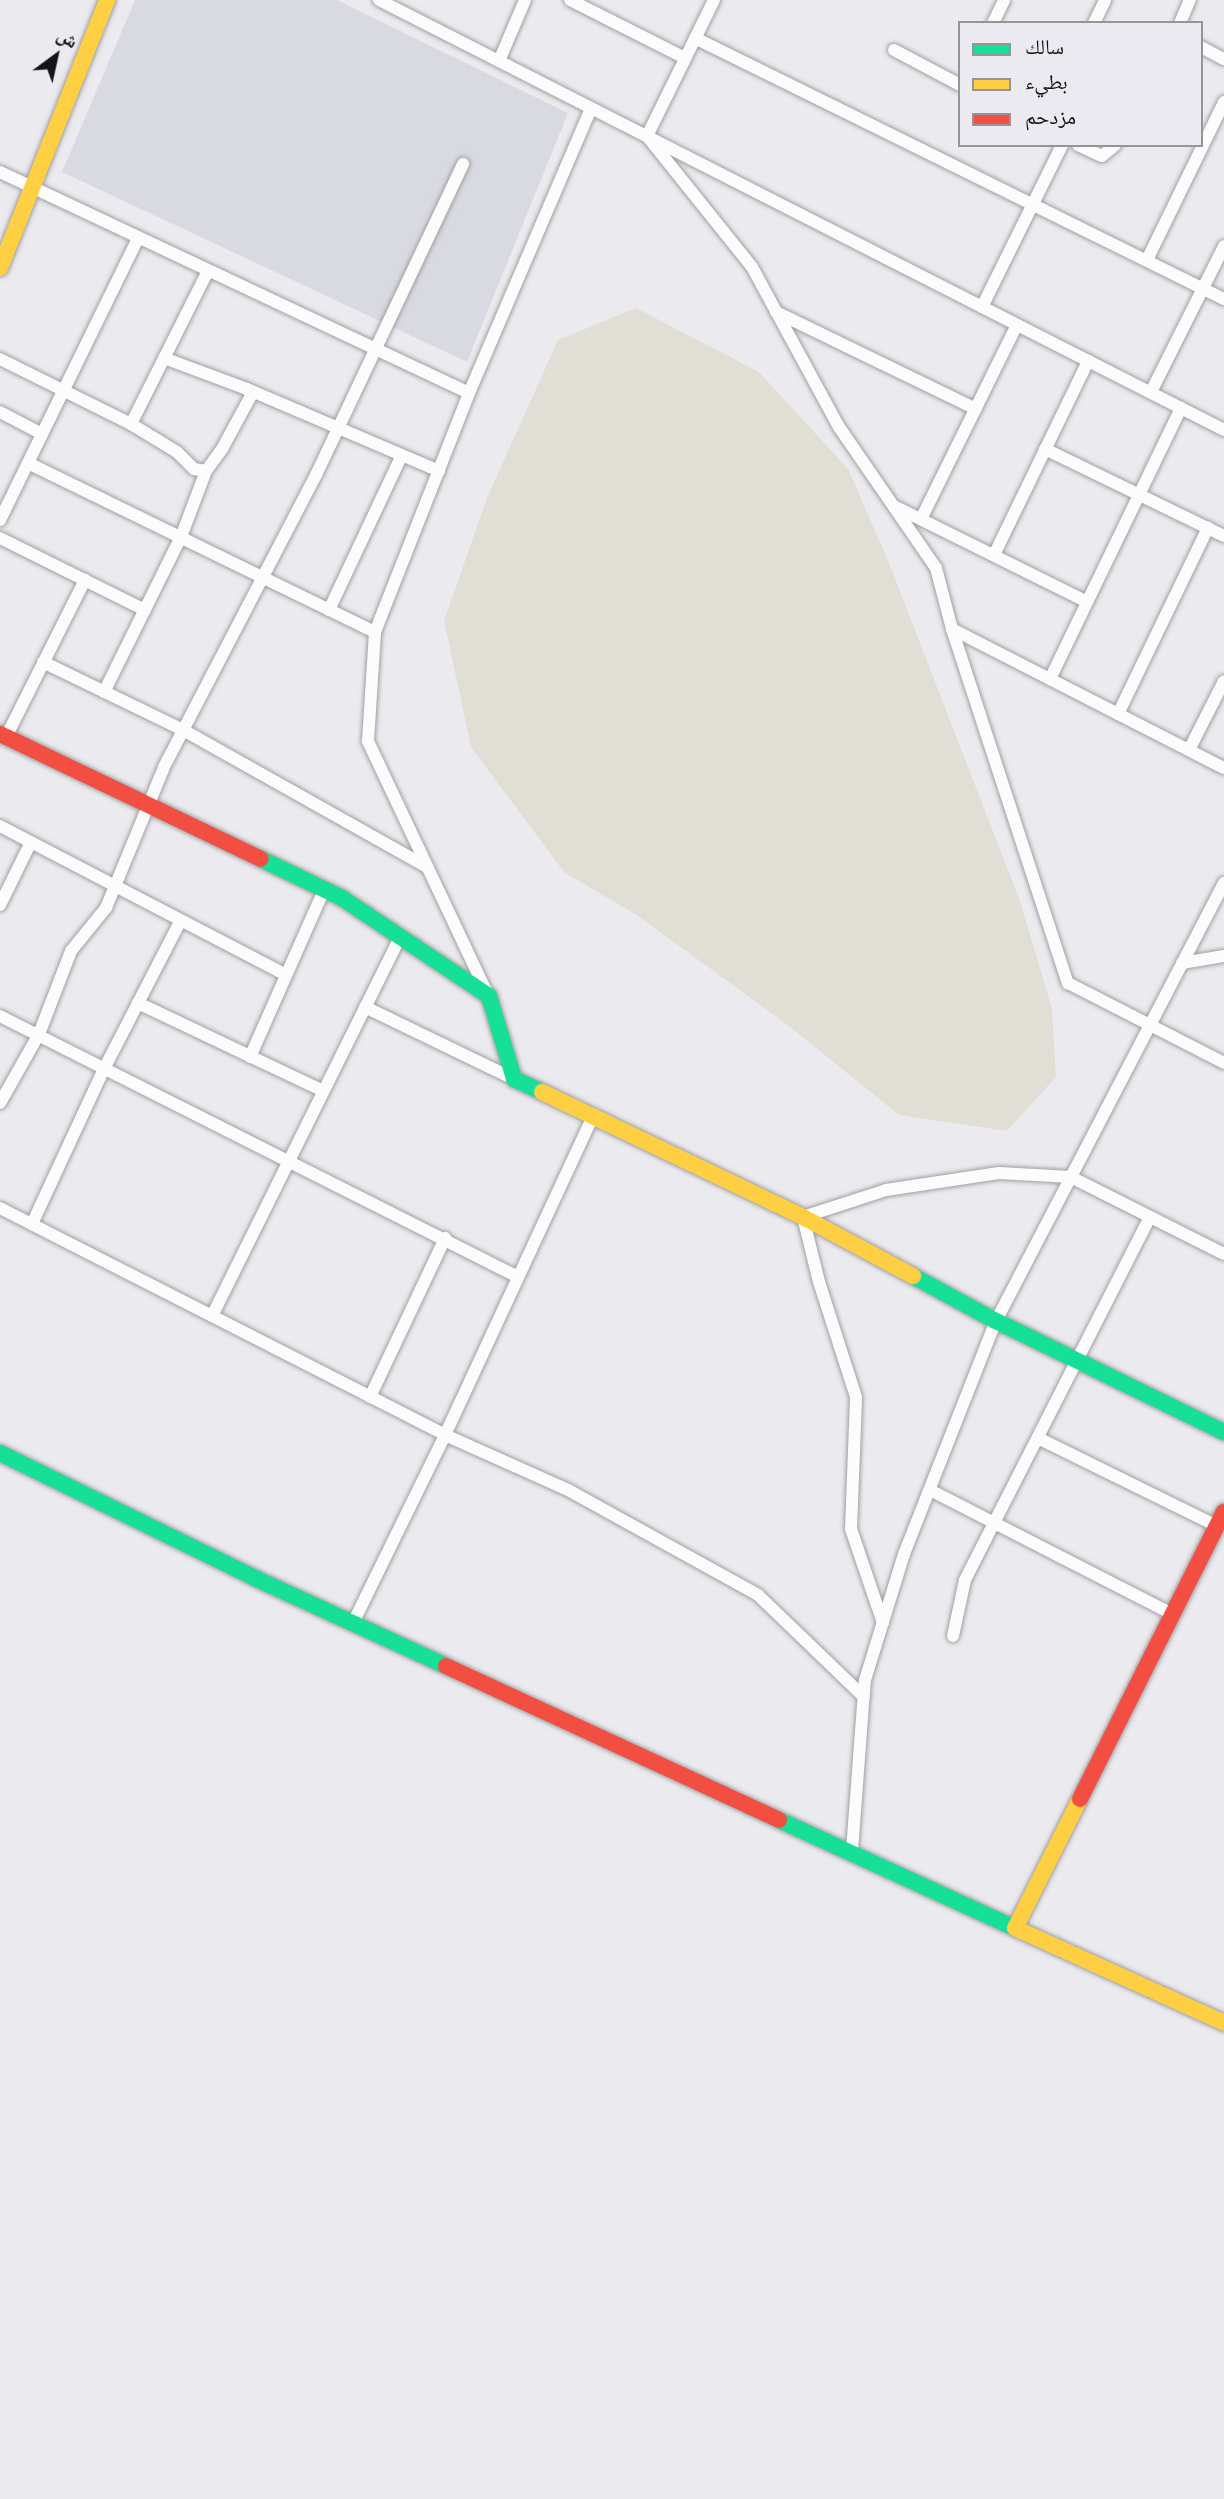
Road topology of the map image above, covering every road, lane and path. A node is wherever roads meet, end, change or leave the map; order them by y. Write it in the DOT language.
graph roads {
  1 [pos="107,0"];
  2 [pos="379,0"];
  3 [pos="526,0"];
  4 [pos="570,0"];
  5 [pos="714,0"];
  6 [pos="1004,0"];
  7 [pos="1105,0"];
  8 [pos="1190,0"];
  9 [pos="997,21"];
  10 [pos="1095,21"];
  11 [pos="1181,21"];
  12 [pos="695,38"];
  13 [pos="1203,48"];
  14 [pos="894,50"];
  15 [pos="685,58"];
  16 [pos="1224,59"];
  17 [pos="499,61"];
  18 [pos="958,84"];
  19 [pos="1224,102"];
  20 [pos="591,108"];
  21 [pos="647,136"];
  22 [pos="1203,145"];
  23 [pos="1061,147"];
  24 [pos="1082,147"];
  25 [pos="1113,147"];
  26 [pos="1202,147"];
  27 [pos="463,164"];
  28 [pos="0,172"];
  29 [pos="34,190"];
  30 [pos="1033,203"];
  31 [pos="138,238"];
  32 [pos="1224,246"];
  33 [pos="1147,260"];
  34 [pos="0,268"];
  35 [pos="208,271"];
  36 [pos="1203,288"];
  37 [pos="1224,299"];
  38 [pos="982,307"];
  39 [pos="776,312"];
  40 [pos="1017,325"];
  41 [pos="376,349"];
  42 [pos="164,358"];
  43 [pos="0,359"];
  44 [pos="1088,361"];
  45 [pos="63,391"];
  46 [pos="253,391"];
  47 [pos="469,393"];
  48 [pos="1151,393"];
  49 [pos="1181,408"];
  50 [pos="976,409"];
  51 [pos="0,412"];
  52 [pos="131,424"];
  53 [pos="339,428"];
  54 [pos="1224,430"];
  55 [pos="42,434"];
  56 [pos="1045,449"];
  57 [pos="402,455"];
  58 [pos="28,463"];
  59 [pos="206,471"];
  60 [pos="439,471"];
  61 [pos="1139,495"];
  62 [pos="893,505"];
  63 [pos="920,519"];
  64 [pos="0,520"];
  65 [pos="1208,528"];
  66 [pos="1224,536"];
  67 [pos="181,537"];
  68 [pos="0,538"];
  69 [pos="994,555"];
  70 [pos="263,577"];
  71 [pos="85,580"];
  72 [pos="1087,602"];
  73 [pos="145,610"];
  74 [pos="329,610"];
  75 [pos="952,629"];
  76 [pos="375,632"];
  77 [pos="44,662"];
  78 [pos="1050,678"];
  79 [pos="1224,681"];
  80 [pos="104,692"];
  81 [pos="1118,713"];
  82 [pos="183,730"];
  83 [pos="3,736"];
  84 [pos="1189,750"];
  85 [pos="1224,768"];
  86 [pos="148,805"];
  87 [pos="0,826"];
  88 [pos="31,842"];
  89 [pos="428,867"];
  90 [pos="1224,883"];
  91 [pos="114,885"];
  92 [pos="324,890"];
  93 [pos="0,905"];
  94 [pos="181,920"];
  95 [pos="400,937"];
  96 [pos="1224,956"];
  97 [pos="1182,963"];
  98 [pos="286,975"];
  99 [pos="489,996"];
  100 [pos="138,1003"];
  101 [pos="365,1007"];
  102 [pos="0,1016"];
  103 [pos="1150,1026"];
  104 [pos="39,1034"];
  105 [pos="250,1056"];
  106 [pos="1224,1063"];
  107 [pos="104,1067"];
  108 [pos="514,1079"];
  109 [pos="323,1091"];
  110 [pos="0,1103"];
  111 [pos="593,1116"];
  112 [pos="290,1160"];
  113 [pos="1071,1177"];
  114 [pos="0,1208"];
  115 [pos="803,1217"];
  116 [pos="1150,1217"];
  117 [pos="32,1224"];
  118 [pos="445,1238"];
  119 [pos="1224,1254"];
  120 [pos="518,1277"];
  121 [pos="212,1317"];
  122 [pos="996,1321"];
  123 [pos="1077,1361"];
  124 [pos="370,1397"];
  125 [pos="1224,1432"];
  126 [pos="445,1435"];
  127 [pos="1038,1438"];
  128 [pos="0,1453"];
  129 [pos="930,1490"];
  130 [pos="1221,1519"];
  131 [pos="994,1523"];
  132 [pos="1174,1615"];
  133 [pos="353,1623"];
  134 [pos="883,1623"];
  135 [pos="953,1636"];
  136 [pos="863,1697"];
  137 [pos="852,1852"];
  138 [pos="1014,1928"];
  139 [pos="1224,2023"];
  1 -- 29 [label="main road"];
  2 -- 17 [label="street"];
  3 -- 17 [label="street"];
  4 -- 15 [label="street"];
  5 -- 12 [label="street"];
  6 -- 9 [label="street"];
  7 -- 10 [label="street"];
  8 -- 11 [label="street"];
  12 -- 15 [label="street"];
  12 -- 30 [label="street"];
  13 -- 16 [label="street"];
  14 -- 18 [label="street"];
  15 -- 21 [label="street"];
  17 -- 20 [label="street"];
  19 -- 22 [label="street"];
  20 -- 21 [label="street"];
  20 -- 47 [label="street"];
  21 -- 38 [label="street"];
  21 -- 39 [label="street"];
  23 -- 30 [label="street"];
  24 -- 25 [label="street"];
  26 -- 33 [label="street"];
  27 -- 41 [label="street"];
  28 -- 29 [label="street"];
  29 -- 31 [label="street"];
  29 -- 34 [label="main road"];
  30 -- 33 [label="street"];
  30 -- 38 [label="street"];
  31 -- 35 [label="street"];
  31 -- 45 [label="street"];
  32 -- 36 [label="street"];
  33 -- 36 [label="street"];
  35 -- 41 [label="street"];
  35 -- 42 [label="street"];
  36 -- 37 [label="street"];
  36 -- 48 [label="street"];
  38 -- 40 [label="street"];
  39 -- 50 [label="street"];
  39 -- 62 [label="street"];
  40 -- 44 [label="street"];
  40 -- 50 [label="street"];
  41 -- 47 [label="street"];
  41 -- 53 [label="street"];
  42 -- 46 [label="street"];
  42 -- 52 [label="street"];
  43 -- 45 [label="street"];
  44 -- 48 [label="street"];
  44 -- 56 [label="street"];
  45 -- 52 [label="street"];
  45 -- 55 [label="street"];
  46 -- 53 [label="street"];
  46 -- 59 [label="street"];
  47 -- 60 [label="street"];
  48 -- 49 [label="street"];
  49 -- 54 [label="street"];
  49 -- 61 [label="street"];
  50 -- 63 [label="street"];
  51 -- 55 [label="street"];
  52 -- 59 [label="street"];
  53 -- 57 [label="street"];
  53 -- 70 [label="street"];
  55 -- 58 [label="street"];
  56 -- 61 [label="street"];
  56 -- 69 [label="street"];
  57 -- 60 [label="street"];
  57 -- 74 [label="street"];
  58 -- 64 [label="street"];
  58 -- 67 [label="street"];
  59 -- 67 [label="street"];
  60 -- 76 [label="street"];
  61 -- 65 [label="street"];
  61 -- 72 [label="street"];
  62 -- 63 [label="street"];
  62 -- 75 [label="street"];
  63 -- 69 [label="street"];
  65 -- 66 [label="street"];
  65 -- 81 [label="street"];
  67 -- 70 [label="street"];
  67 -- 73 [label="street"];
  68 -- 71 [label="street"];
  69 -- 72 [label="street"];
  70 -- 74 [label="street"];
  70 -- 82 [label="street"];
  71 -- 73 [label="street"];
  71 -- 77 [label="street"];
  72 -- 78 [label="street"];
  73 -- 80 [label="street"];
  74 -- 76 [label="street"];
  75 -- 78 [label="street"];
  75 -- 103 [label="street"];
  76 -- 89 [label="street"];
  77 -- 80 [label="street"];
  77 -- 83 [label="street"];
  78 -- 81 [label="street"];
  79 -- 84 [label="street"];
  80 -- 82 [label="street"];
  81 -- 84 [label="street"];
  82 -- 86 [label="street"];
  82 -- 89 [label="street"];
  83 -- 86 [label="main road"];
  84 -- 85 [label="street"];
  86 -- 91 [label="street"];
  86 -- 92 [label="main road"];
  87 -- 88 [label="street"];
  88 -- 91 [label="street"];
  88 -- 93 [label="street"];
  89 -- 99 [label="street"];
  90 -- 97 [label="street"];
  91 -- 94 [label="street"];
  91 -- 104 [label="street"];
  92 -- 95 [label="main road"];
  92 -- 98 [label="street"];
  94 -- 98 [label="street"];
  94 -- 100 [label="street"];
  95 -- 99 [label="main road"];
  95 -- 101 [label="street"];
  96 -- 97 [label="street"];
  97 -- 103 [label="street"];
  98 -- 105 [label="street"];
  99 -- 108 [label="main road"];
  100 -- 105 [label="street"];
  100 -- 107 [label="street"];
  101 -- 108 [label="street"];
  101 -- 109 [label="street"];
  102 -- 104 [label="street"];
  103 -- 106 [label="street"];
  103 -- 113 [label="street"];
  104 -- 107 [label="street"];
  104 -- 110 [label="street"];
  105 -- 109 [label="street"];
  107 -- 112 [label="street"];
  107 -- 117 [label="street"];
  108 -- 111 [label="main road"];
  109 -- 112 [label="street"];
  111 -- 115 [label="main road"];
  111 -- 120 [label="street"];
  112 -- 118 [label="street"];
  112 -- 121 [label="street"];
  113 -- 115 [label="street"];
  113 -- 116 [label="street"];
  113 -- 122 [label="street"];
  114 -- 117 [label="street"];
  115 -- 122 [label="main road"];
  115 -- 134 [label="street"];
  116 -- 119 [label="street"];
  116 -- 123 [label="street"];
  117 -- 121 [label="street"];
  118 -- 120 [label="street"];
  118 -- 124 [label="street"];
  120 -- 126 [label="street"];
  121 -- 124 [label="street"];
  122 -- 123 [label="main road"];
  122 -- 129 [label="street"];
  123 -- 125 [label="main road"];
  123 -- 127 [label="street"];
  124 -- 126 [label="street"];
  126 -- 133 [label="street"];
  126 -- 136 [label="street"];
  127 -- 130 [label="street"];
  127 -- 131 [label="street"];
  128 -- 133 [label="main road"];
  129 -- 131 [label="street"];
  129 -- 134 [label="street"];
  130 -- 132 [label="main road"];
  131 -- 132 [label="street"];
  131 -- 135 [label="street"];
  132 -- 138 [label="main road"];
  133 -- 137 [label="main road"];
  134 -- 136 [label="street"];
  136 -- 137 [label="street"];
  137 -- 138 [label="main road"];
  138 -- 139 [label="main road"];
}
